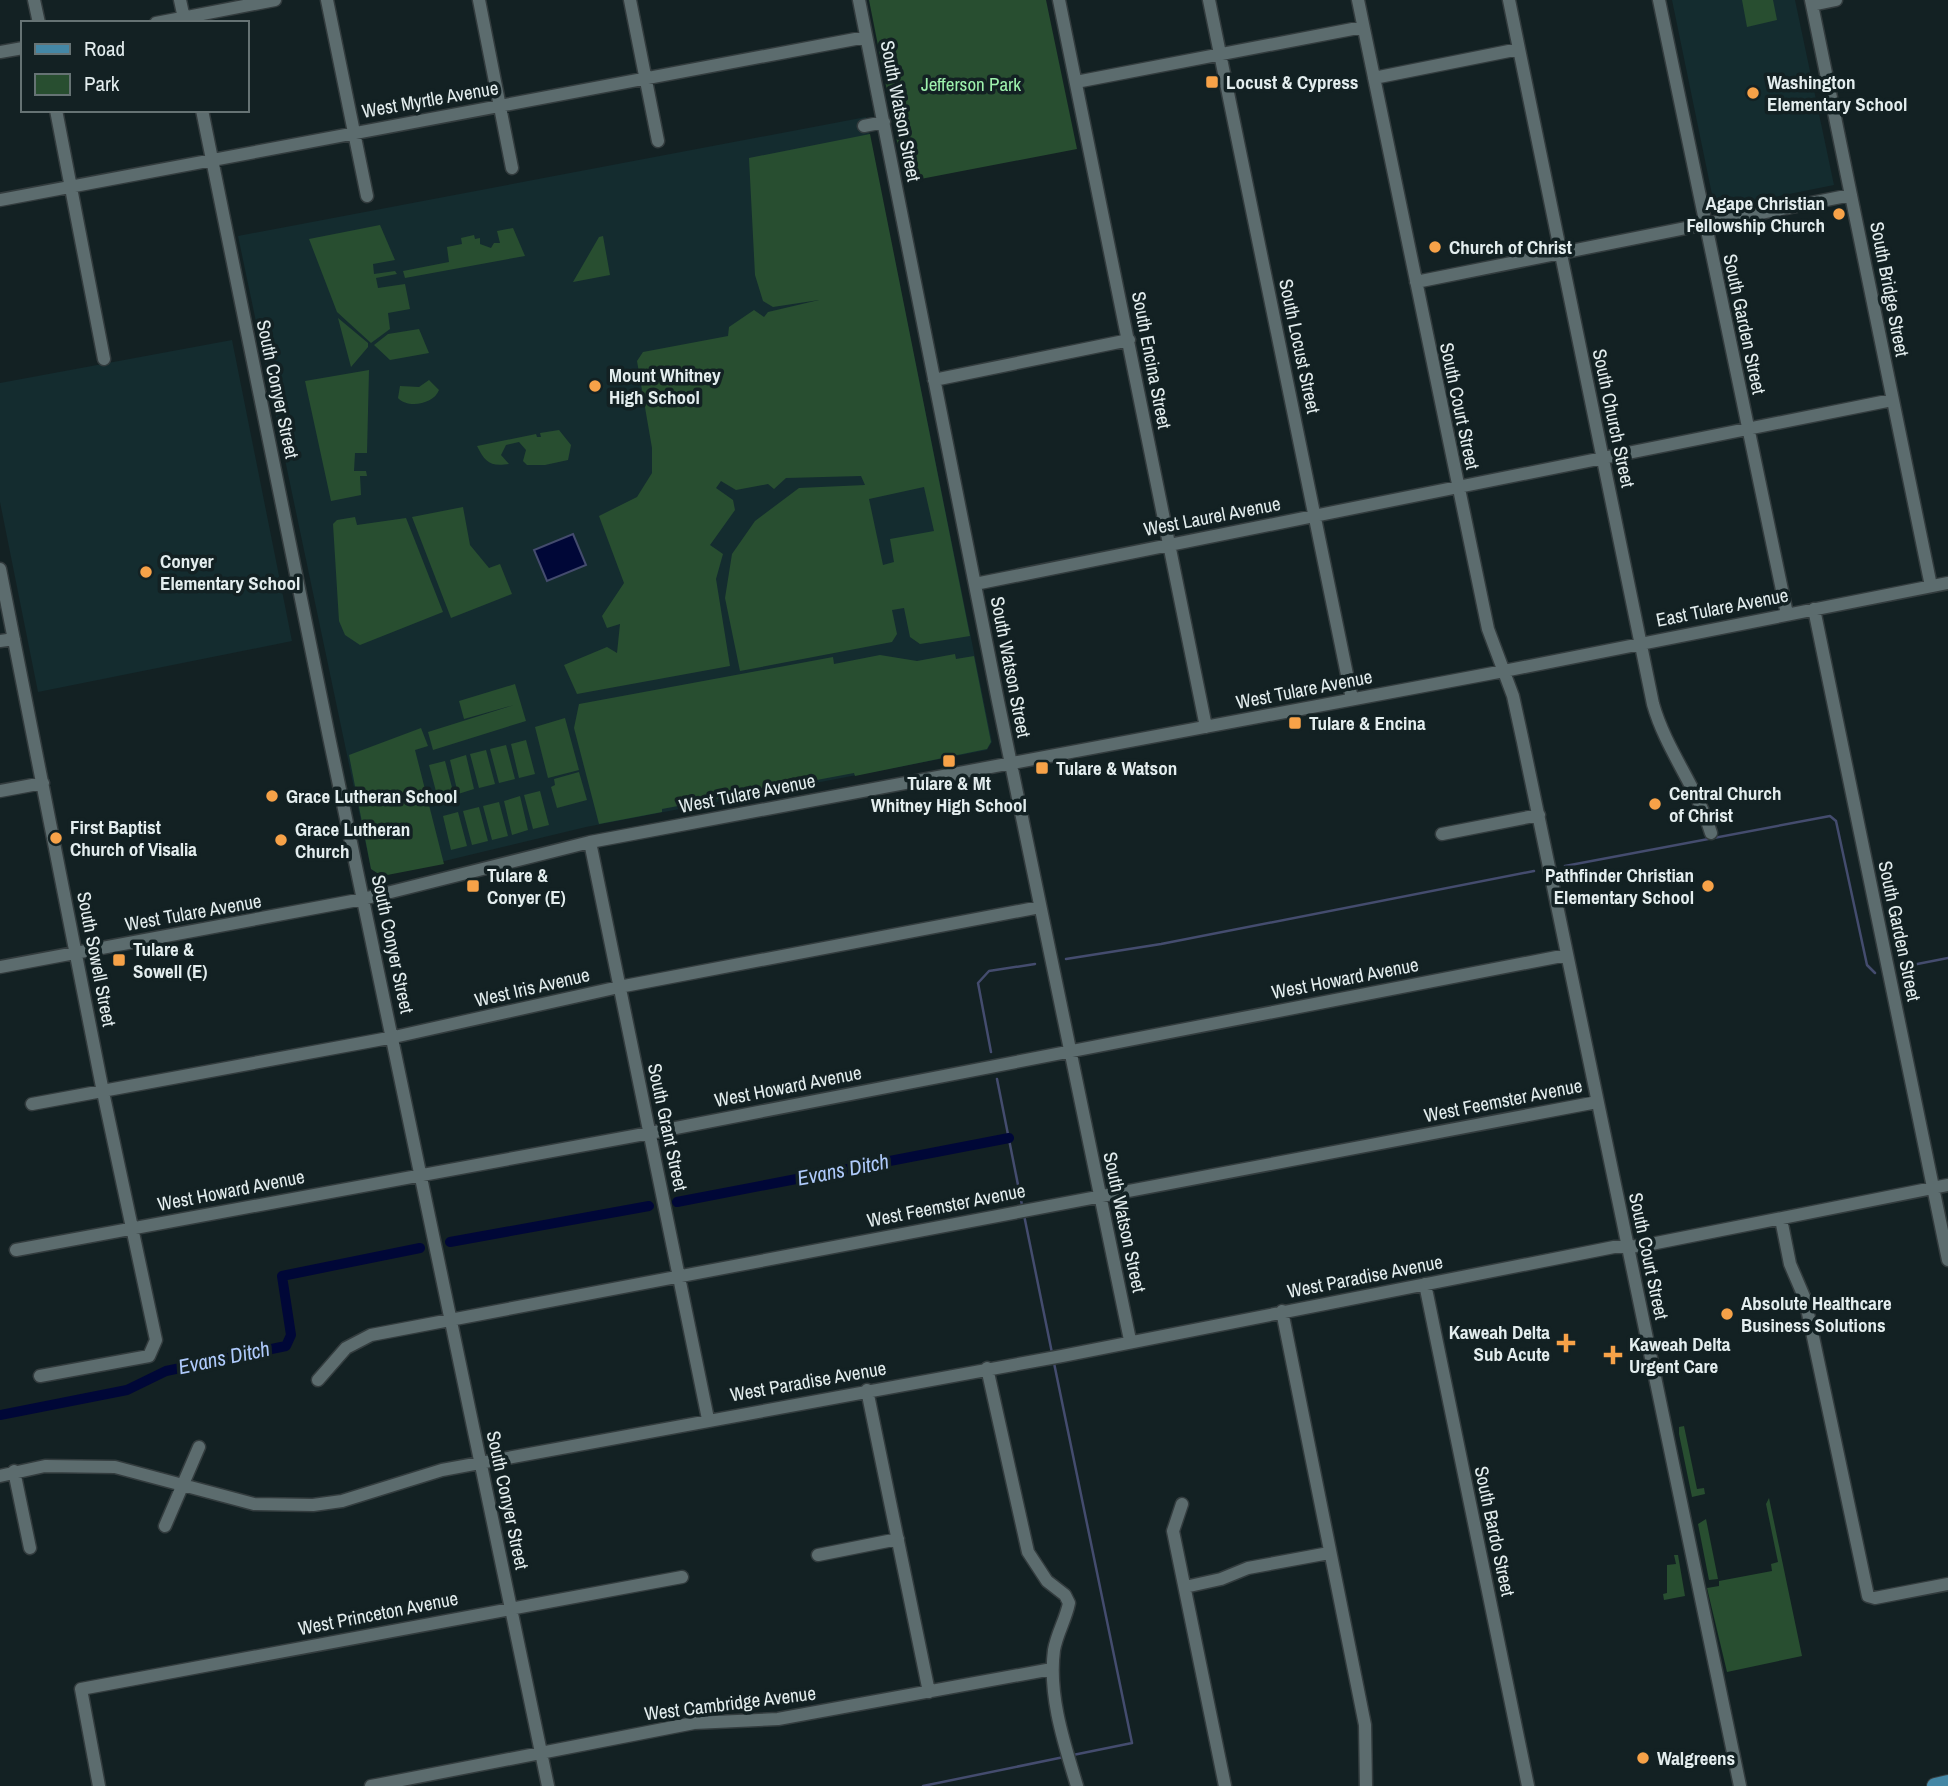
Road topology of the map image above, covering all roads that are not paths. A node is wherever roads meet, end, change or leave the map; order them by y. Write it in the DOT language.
graph roads {
  1 [pos="34,0"];
  2 [pos="180,0"];
  3 [pos="275,0"];
  4 [pos="327,0"];
  5 [pos="479,0"];
  6 [pos="630,0"];
  7 [pos="859,0"];
  8 [pos="1059,0"];
  9 [pos="1209,0"];
  10 [pos="1358,0"];
  11 [pos="1509,0"];
  12 [pos="1659,0"];
  13 [pos="1836,0"];
  14 [pos="1811,2"];
  15 [pos="184,20"];
  16 [pos="38,21"];
  17 [pos="1363,27"];
  18 [pos="866,37"];
  19 [pos="21,48"];
  20 [pos="1518,49"];
  21 [pos="0,52"];
  22 [pos="1221,55"];
  23 [pos="646,78"];
  24 [pos="1374,78"];
  25 [pos="1076,82"];
  26 [pos="500,106"];
  27 [pos="56,112"];
  28 [pos="202,112"];
  29 [pos="884,122"];
  30 [pos="864,126"];
  31 [pos="356,133"];
  32 [pos="658,141"];
  33 [pos="212,160"];
  34 [pos="512,168"];
  35 [pos="72,187"];
  36 [pos="1851,195"];
  37 [pos="367,196"];
  38 [pos="0,200"];
  39 [pos="1705,225"];
  40 [pos="1561,253"];
  41 [pos="1416,282"];
  42 [pos="1129,340"];
  43 [pos="104,359"];
  44 [pos="934,380"];
  45 [pos="1892,400"];
  46 [pos="1748,429"];
  47 [pos="1603,458"];
  48 [pos="1457,487"];
  49 [pos="1314,515"];
  50 [pos="1168,544"];
  51 [pos="0,569"];
  52 [pos="1948,583"];
  53 [pos="975,584"];
  54 [pos="1931,586"];
  55 [pos="1814,609"];
  56 [pos="1787,614"];
  57 [pos="14,639"];
  58 [pos="0,641"];
  59 [pos="1640,643"];
  60 [pos="1504,671"];
  61 [pos="1352,699"];
  62 [pos="1206,727"];
  63 [pos="1011,762"];
  64 [pos="43,783"];
  65 [pos="0,791"];
  66 [pos="1539,815"];
  67 [pos="1711,833"];
  68 [pos="1442,834"];
  69 [pos="590,842"];
  70 [pos="363,900"];
  71 [pos="1040,907"];
  72 [pos="76,953"];
  73 [pos="1567,955"];
  74 [pos="0,967"];
  75 [pos="619,987"];
  76 [pos="394,1037"];
  77 [pos="1070,1050"];
  78 [pos="103,1092"];
  79 [pos="1597,1102"];
  80 [pos="32,1104"];
  81 [pos="650,1133"];
  82 [pos="422,1174"];
  83 [pos="1948,1185"];
  84 [pos="1933,1188"];
  85 [pos="1099,1196"];
  86 [pos="1781,1219"];
  87 [pos="131,1228"];
  88 [pos="1628,1246"];
  89 [pos="16,1250"];
  90 [pos="1948,1260"];
  91 [pos="679,1275"];
  92 [pos="1425,1284"];
  93 [pos="1282,1311"];
  94 [pos="450,1319"];
  95 [pos="1130,1340"];
  96 [pos="988,1368"];
  97 [pos="40,1376"];
  98 [pos="318,1380"];
  99 [pos="867,1390"];
  100 [pos="708,1419"];
  101 [pos="199,1447"];
  102 [pos="481,1463"];
  103 [pos="14,1471"];
  104 [pos="0,1476"];
  105 [pos="183,1485"];
  106 [pos="1182,1504"];
  107 [pos="165,1526"];
  108 [pos="898,1539"];
  109 [pos="30,1548"];
  110 [pos="1329,1553"];
  111 [pos="818,1555"];
  112 [pos="682,1577"];
  113 [pos="1948,1584"];
  114 [pos="1185,1587"];
  115 [pos="511,1607"];
  116 [pos="1052,1669"];
  117 [pos="929,1692"];
  118 [pos="542,1753"];
  119 [pos="1948,1783"];
  120 [pos="99,1786"];
  121 [pos="371,1786"];
  122 [pos="548,1786"];
  123 [pos="1077,1786"];
  124 [pos="1225,1786"];
  125 [pos="1366,1786"];
  126 [pos="1528,1786"];
  127 [pos="1740,1786"];
  128 [pos="1935,1786"];
  1 -- 16 [label="street"];
  2 -- 15 [label="street"];
  3 -- 15 [label="street"];
  4 -- 31 [label="street"];
  5 -- 26 [label="street"];
  6 -- 23 [label="street"];
  7 -- 18 [label="street, South Watson Street"];
  8 -- 25 [label="street, South Encina Street"];
  9 -- 22 [label="street, South Locust Street"];
  10 -- 17 [label="street, South Court Street"];
  11 -- 20 [label="street, South Church Street"];
  12 -- 39 [label="street, South Garden Street"];
  13 -- 14 [label="street"];
  14 -- 36 [label="street, South Bridge Street"];
  17 -- 22 [label="street"];
  17 -- 24 [label="street, South Court Street"];
  18 -- 23 [label="street, West Myrtle Avenue"];
  18 -- 29 [label="street, South Watson Street"];
  19 -- 21 [label="street"];
  20 -- 24 [label="street"];
  20 -- 40 [label="street, South Church Street"];
  22 -- 25 [label="street"];
  22 -- 49 [label="street, South Locust Street"];
  23 -- 26 [label="street, West Myrtle Avenue"];
  23 -- 32 [label="street"];
  24 -- 41 [label="street, South Court Street"];
  25 -- 42 [label="street, South Encina Street"];
  26 -- 31 [label="street, West Myrtle Avenue"];
  26 -- 34 [label="street"];
  27 -- 35 [label="street"];
  28 -- 33 [label="street, South Conyer Street"];
  29 -- 30 [label="street"];
  29 -- 44 [label="street, South Watson Street"];
  31 -- 33 [label="street, West Myrtle Avenue"];
  31 -- 37 [label="street"];
  33 -- 35 [label="street, West Myrtle Avenue"];
  33 -- 70 [label="street, South Conyer Street"];
  35 -- 38 [label="street, West Myrtle Avenue"];
  35 -- 43 [label="street"];
  36 -- 39 [label="street"];
  36 -- 45 [label="street, South Bridge Street"];
  39 -- 40 [label="street"];
  39 -- 46 [label="street, South Garden Street"];
  40 -- 41 [label="street"];
  40 -- 47 [label="street, South Church Street"];
  41 -- 48 [label="street, South Court Street"];
  42 -- 44 [label="street"];
  42 -- 50 [label="street, South Encina Street"];
  44 -- 53 [label="street, South Watson Street"];
  45 -- 46 [label="street, West Laurel Avenue"];
  45 -- 54 [label="street, South Bridge Street"];
  46 -- 47 [label="street, West Laurel Avenue"];
  46 -- 56 [label="street, South Garden Street"];
  47 -- 48 [label="street, West Laurel Avenue"];
  47 -- 59 [label="street, South Church Street"];
  48 -- 49 [label="street, West Laurel Avenue"];
  48 -- 60 [label="street, South Court Street"];
  49 -- 50 [label="street, West Laurel Avenue"];
  49 -- 61 [label="street, South Locust Street"];
  50 -- 53 [label="street, West Laurel Avenue"];
  50 -- 62 [label="street, South Encina Street"];
  51 -- 57 [label="street, South Sowell Street"];
  52 -- 54 [label="street, East Tulare Avenue"];
  53 -- 63 [label="street, South Watson Street"];
  54 -- 55 [label="street, East Tulare Avenue"];
  55 -- 56 [label="street, East Tulare Avenue"];
  55 -- 84 [label="street, South Garden Street"];
  56 -- 59 [label="street, East Tulare Avenue"];
  57 -- 58 [label="street"];
  57 -- 64 [label="street, South Sowell Street"];
  59 -- 60 [label="street, East Tulare Avenue"];
  59 -- 67 [label="street, South Church Street"];
  60 -- 61 [label="street, West Tulare Avenue"];
  60 -- 66 [label="street, South Court Street"];
  61 -- 62 [label="street, West Tulare Avenue"];
  62 -- 63 [label="street, West Tulare Avenue"];
  63 -- 69 [label="street, West Tulare Avenue"];
  63 -- 71 [label="street, South Watson Street"];
  64 -- 65 [label="street"];
  64 -- 72 [label="street, South Sowell Street"];
  66 -- 68 [label="street"];
  66 -- 73 [label="street, South Court Street"];
  69 -- 70 [label="street, West Tulare Avenue"];
  69 -- 75 [label="street, South Grant Street"];
  70 -- 72 [label="street, West Tulare Avenue"];
  70 -- 76 [label="street, South Conyer Street"];
  71 -- 75 [label="street, West Iris Avenue"];
  71 -- 77 [label="street, South Watson Street"];
  72 -- 74 [label="street, West Tulare Avenue"];
  72 -- 78 [label="street, South Sowell Street"];
  73 -- 77 [label="street, West Howard Avenue"];
  73 -- 79 [label="street, South Court Street"];
  75 -- 76 [label="street, West Iris Avenue"];
  75 -- 81 [label="street, South Grant Street"];
  76 -- 78 [label="street, West Iris Avenue"];
  76 -- 82 [label="street, South Conyer Street"];
  77 -- 81 [label="street, West Howard Avenue"];
  77 -- 85 [label="street, South Watson Street"];
  78 -- 80 [label="street, West Iris Avenue"];
  78 -- 87 [label="street, South Sowell Street"];
  79 -- 85 [label="street, West Feemster Avenue"];
  79 -- 88 [label="street, South Court Street"];
  81 -- 82 [label="street, West Howard Avenue"];
  81 -- 91 [label="street, South Grant Street"];
  82 -- 87 [label="street, West Howard Avenue"];
  82 -- 94 [label="street, South Conyer Street"];
  83 -- 84 [label="street, West Paradise Avenue"];
  84 -- 86 [label="street, West Paradise Avenue"];
  84 -- 90 [label="street, South Garden Street"];
  85 -- 91 [label="street, West Feemster Avenue"];
  85 -- 95 [label="street, South Watson Street"];
  86 -- 88 [label="street, West Paradise Avenue"];
  86 -- 113 [label="street"];
  87 -- 89 [label="street, West Howard Avenue"];
  87 -- 97 [label="street, South Sowell Street"];
  88 -- 92 [label="street, West Paradise Avenue"];
  88 -- 127 [label="street, South Court Street"];
  91 -- 94 [label="street, West Feemster Avenue"];
  91 -- 100 [label="street, South Grant Street"];
  92 -- 93 [label="street, West Paradise Avenue"];
  92 -- 126 [label="street, South Bardo Street"];
  93 -- 95 [label="street, West Paradise Avenue"];
  93 -- 110 [label="street"];
  94 -- 98 [label="street, West Feemster Avenue"];
  94 -- 102 [label="street, South Conyer Street"];
  95 -- 96 [label="street, West Paradise Avenue"];
  96 -- 99 [label="street, West Paradise Avenue"];
  96 -- 116 [label="street"];
  99 -- 100 [label="street, West Paradise Avenue"];
  99 -- 108 [label="street"];
  100 -- 102 [label="street, West Paradise Avenue"];
  101 -- 105 [label="street"];
  102 -- 105 [label="street, West Paradise Avenue"];
  102 -- 115 [label="street, South Conyer Street"];
  103 -- 104 [label="street, West Paradise Avenue"];
  103 -- 105 [label="street, West Paradise Avenue"];
  103 -- 109 [label="street"];
  105 -- 107 [label="street"];
  106 -- 114 [label="street"];
  108 -- 111 [label="street"];
  108 -- 117 [label="street"];
  110 -- 114 [label="street"];
  110 -- 125 [label="street"];
  112 -- 115 [label="street, West Princeton Avenue"];
  114 -- 124 [label="street"];
  115 -- 118 [label="street, South Conyer Street"];
  115 -- 120 [label="street, West Princeton Avenue"];
  116 -- 117 [label="street, West Cambridge Avenue"];
  116 -- 123 [label="street"];
  117 -- 118 [label="street, West Cambridge Avenue"];
  118 -- 121 [label="street, West Cambridge Avenue"];
  118 -- 122 [label="street, South Conyer Street"];
  119 -- 128 [label="main road"];
}
